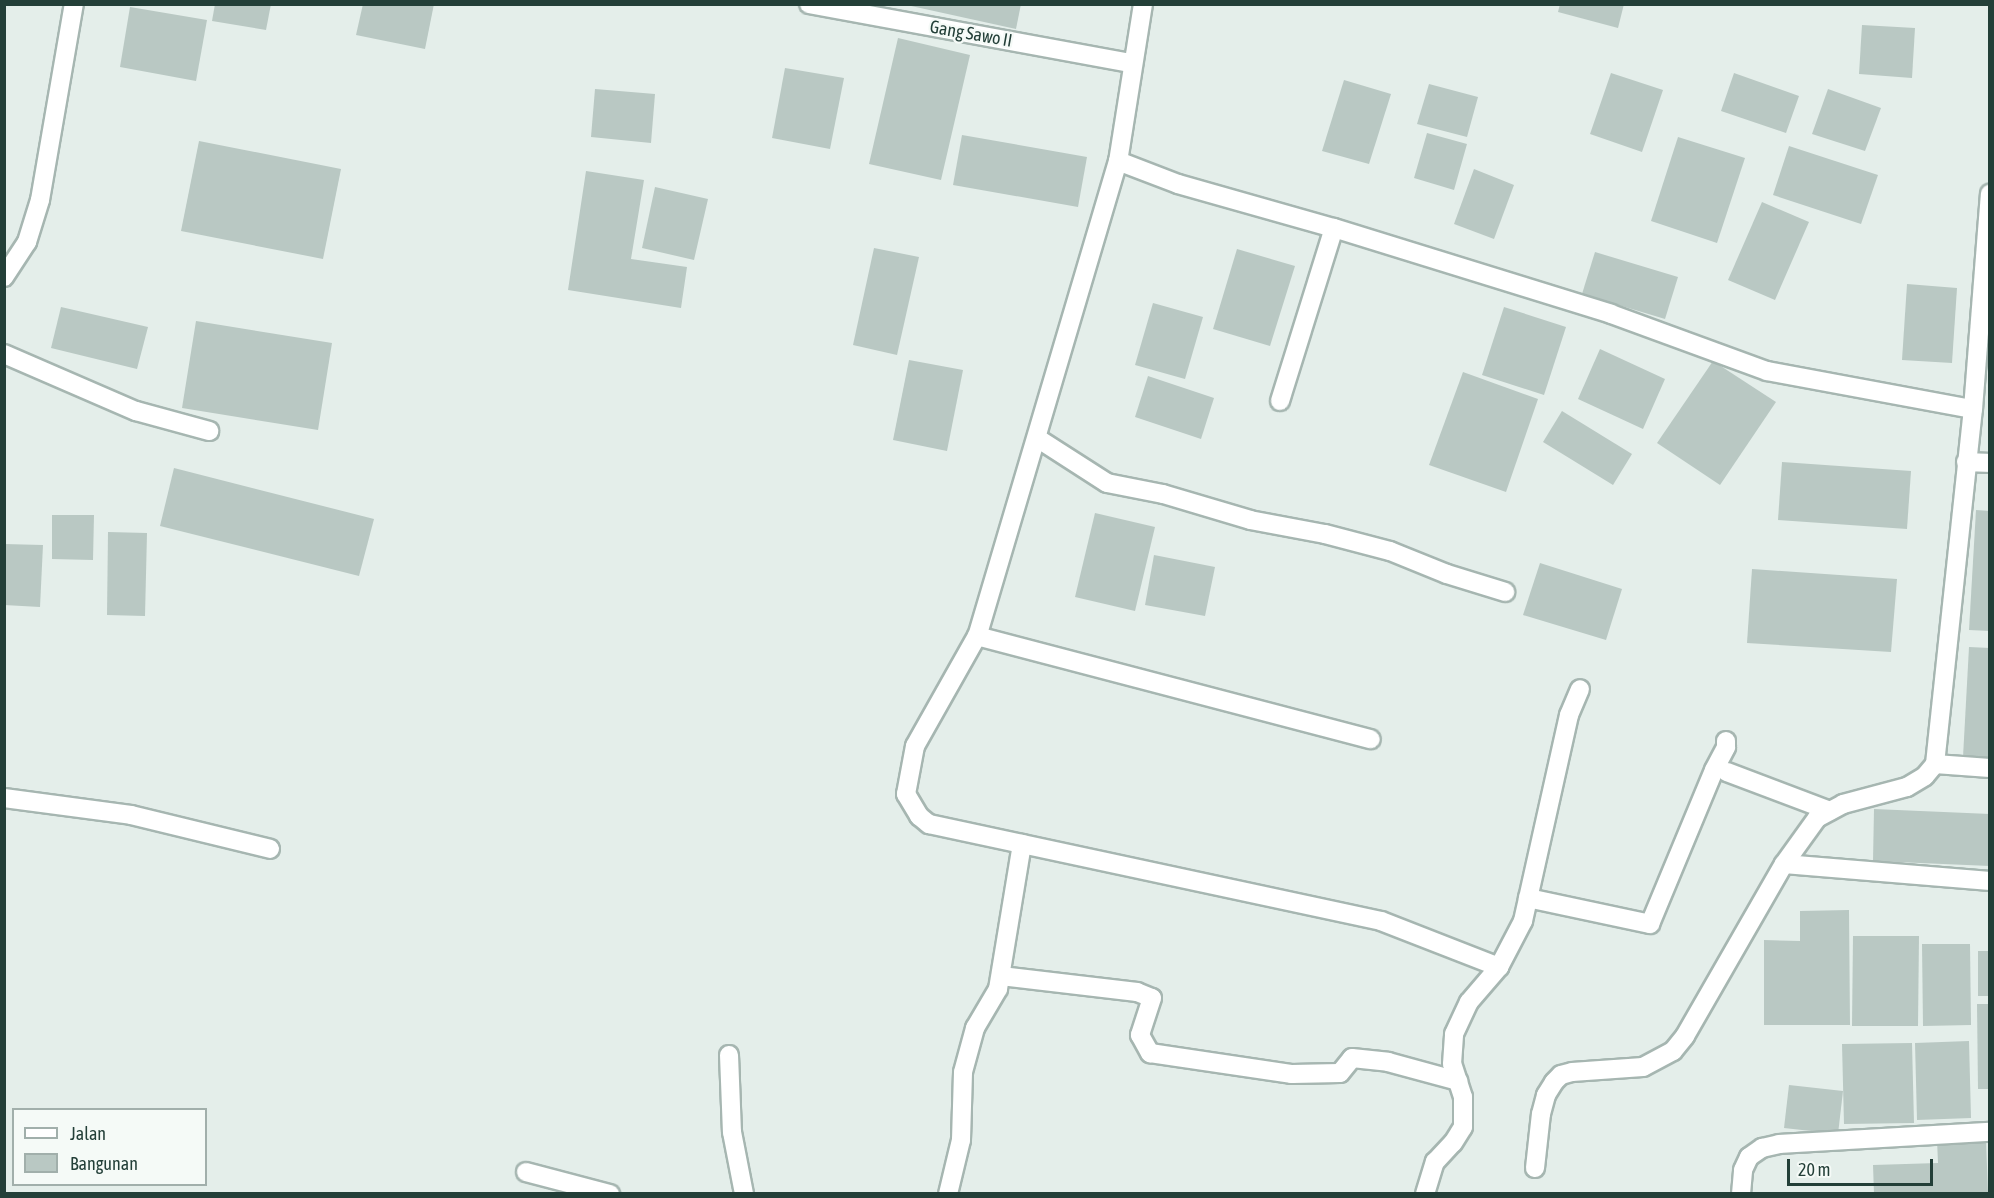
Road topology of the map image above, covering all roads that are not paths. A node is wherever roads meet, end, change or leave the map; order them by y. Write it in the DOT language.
graph roads {
  1 [pos="74,4"];
  2 [pos="809,4"];
  3 [pos="1143,4"];
  4 [pos="1132,63"];
  5 [pos="1118,161"];
  6 [pos="1989,194"];
  7 [pos="1334,228"];
  8 [pos="4,278"];
  9 [pos="4,354"];
  10 [pos="1280,401"];
  11 [pos="1973,409"];
  12 [pos="208,431"];
  13 [pos="1037,438"];
  14 [pos="1966,462"];
  15 [pos="1989,463"];
  16 [pos="1505,592"];
  17 [pos="977,636"];
  18 [pos="1580,689"];
  19 [pos="1371,739"];
  20 [pos="1726,741"];
  21 [pos="1935,765"];
  22 [pos="1989,768"];
  23 [pos="1727,772"];
  24 [pos="4,798"];
  25 [pos="1830,811"];
  26 [pos="1022,844"];
  27 [pos="270,849"];
  28 [pos="1784,864"];
  29 [pos="1989,881"];
  30 [pos="1528,897"];
  31 [pos="1499,967"];
  32 [pos="1001,976"];
  33 [pos="729,1055"];
  34 [pos="1458,1081"];
  35 [pos="1989,1132"];
  36 [pos="1535,1168"];
  37 [pos="526,1172"];
  38 [pos="610,1194"];
  39 [pos="744,1194"];
  40 [pos="948,1194"];
  41 [pos="1425,1194"];
  42 [pos="1741,1194"];
  1 -- 8 [label="street"];
  2 -- 4 [label="street, Gang Sawo II"];
  3 -- 4 [label="street"];
  4 -- 5 [label="street"];
  5 -- 7 [label="street"];
  5 -- 13 [label="street"];
  6 -- 11 [label="street"];
  7 -- 10 [label="street"];
  7 -- 11 [label="street"];
  9 -- 12 [label="street"];
  11 -- 14 [label="street"];
  13 -- 16 [label="street"];
  13 -- 17 [label="street"];
  14 -- 15 [label="street"];
  14 -- 21 [label="street"];
  17 -- 19 [label="street"];
  17 -- 26 [label="street"];
  18 -- 30 [label="street"];
  20 -- 30 [label="street"];
  21 -- 22 [label="street"];
  21 -- 25 [label="street"];
  23 -- 25 [label="street"];
  24 -- 27 [label="street"];
  25 -- 28 [label="street"];
  26 -- 31 [label="street"];
  26 -- 32 [label="street"];
  28 -- 29 [label="street"];
  28 -- 36 [label="street"];
  30 -- 31 [label="street"];
  31 -- 34 [label="street"];
  32 -- 34 [label="street"];
  32 -- 40 [label="street"];
  33 -- 39 [label="street"];
  34 -- 41 [label="street"];
  35 -- 42 [label="street"];
  37 -- 38 [label="street"];
}
